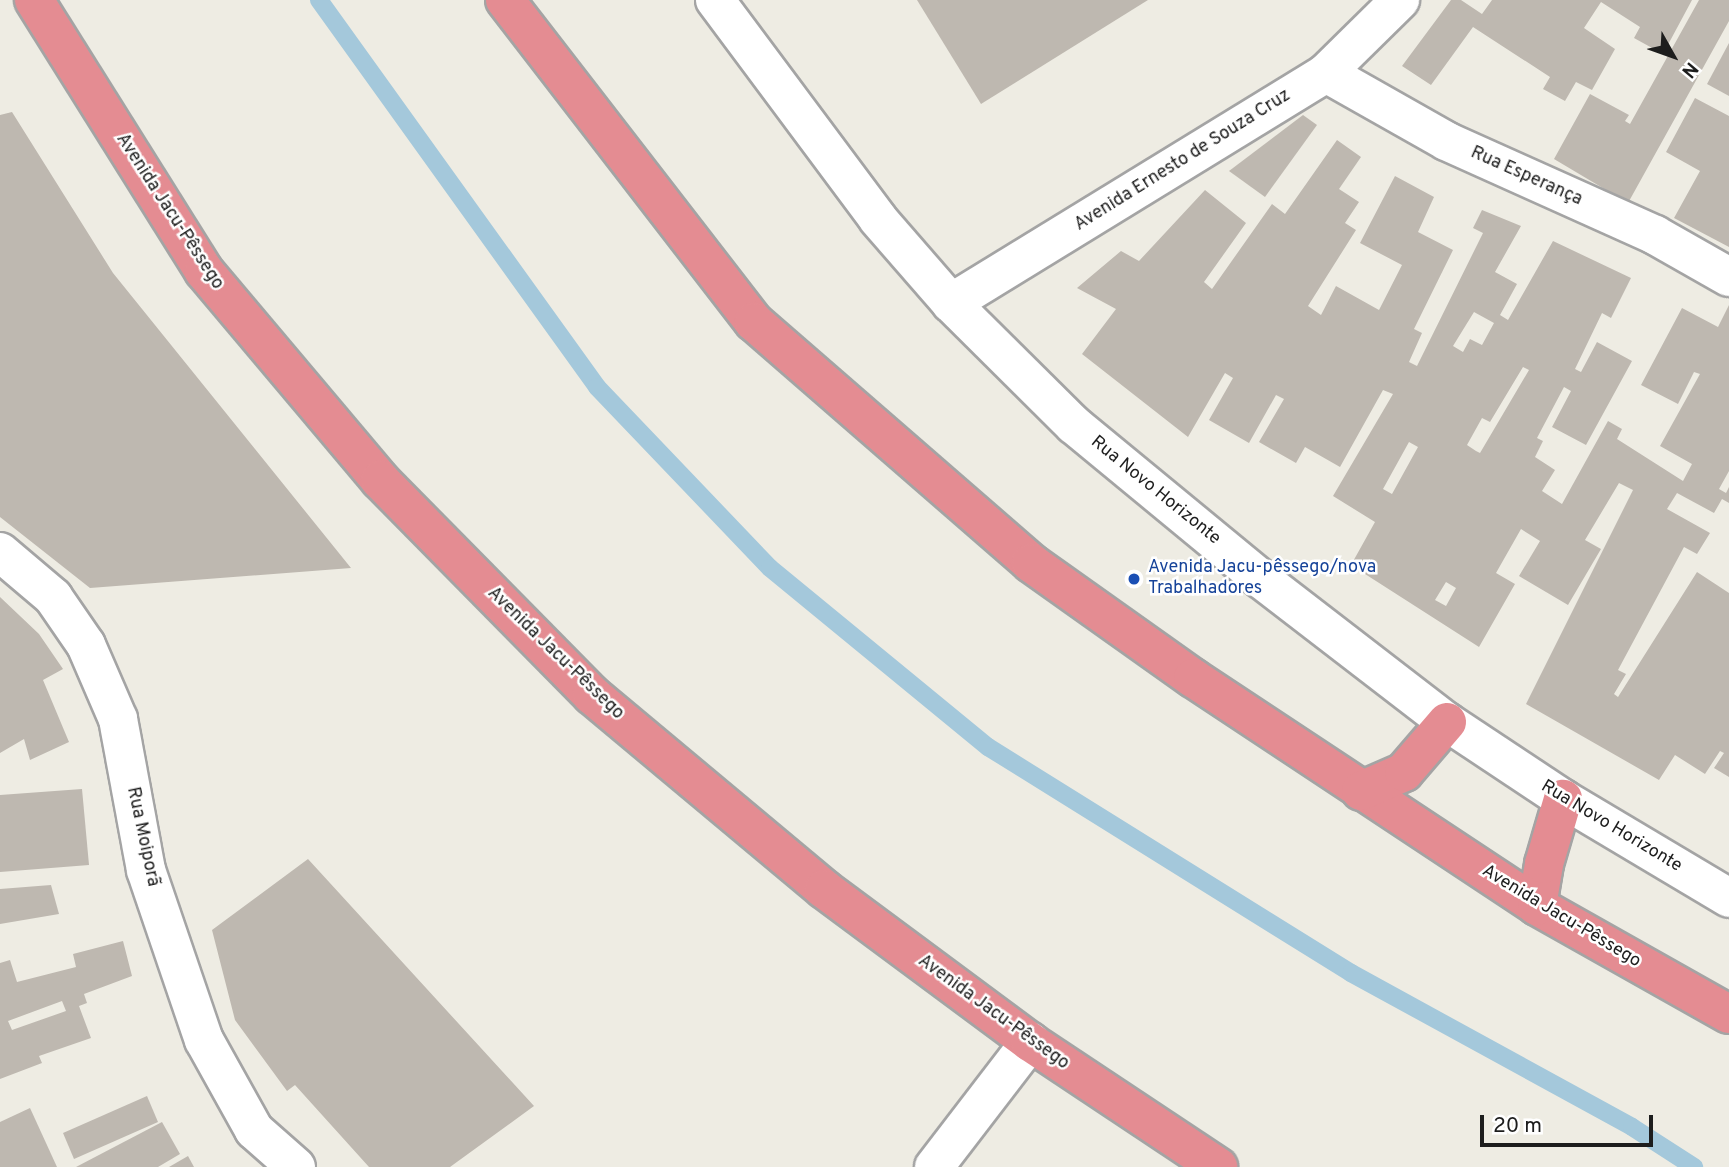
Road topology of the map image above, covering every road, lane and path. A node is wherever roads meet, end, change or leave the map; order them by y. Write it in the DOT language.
graph roads {
  1 [pos="34,0"];
  2 [pos="505,0"];
  3 [pos="715,0"];
  4 [pos="1401,0"];
  5 [pos="1326,73"];
  6 [pos="1729,277"];
  7 [pos="951,303"];
  8 [pos="0,552"];
  9 [pos="1447,722"];
  10 [pos="1362,791"];
  11 [pos="1563,799"];
  12 [pos="1729,898"];
  13 [pos="1537,906"];
  14 [pos="1729,1014"];
  15 [pos="1030,1042"];
  16 [pos="1164,1133"];
  17 [pos="296,1167"];
  18 [pos="934,1167"];
  19 [pos="1195,1167"];
  20 [pos="1217,1167"];
  1 -- 15 [label="highway, Avenida Jacu-Pêssego"];
  2 -- 10 [label="highway, Avenida Jacu-Pêssego"];
  3 -- 7 [label="street, Rua Novo Horizonte"];
  4 -- 5 [label="street, Avenida Ernesto de Souza Cruz"];
  5 -- 6 [label="street, Rua Esperança"];
  5 -- 7 [label="street, Avenida Ernesto de Souza Cruz"];
  7 -- 9 [label="street, Rua Novo Horizonte"];
  8 -- 17 [label="street, Rua Moiporã"];
  9 -- 10 [label="highway"];
  9 -- 11 [label="street, Rua Novo Horizonte"];
  10 -- 13 [label="highway, Avenida Jacu-Pêssego"];
  11 -- 12 [label="street, Rua Novo Horizonte"];
  11 -- 13 [label="highway"];
  13 -- 14 [label="highway, Avenida Jacu-Pêssego"];
  15 -- 16 [label="highway, Avenida Jacu-Pêssego"];
  15 -- 18 [label="street"];
  16 -- 19 [label="street"];
  16 -- 20 [label="highway, Avenida Jacu-Pêssego"];
}
